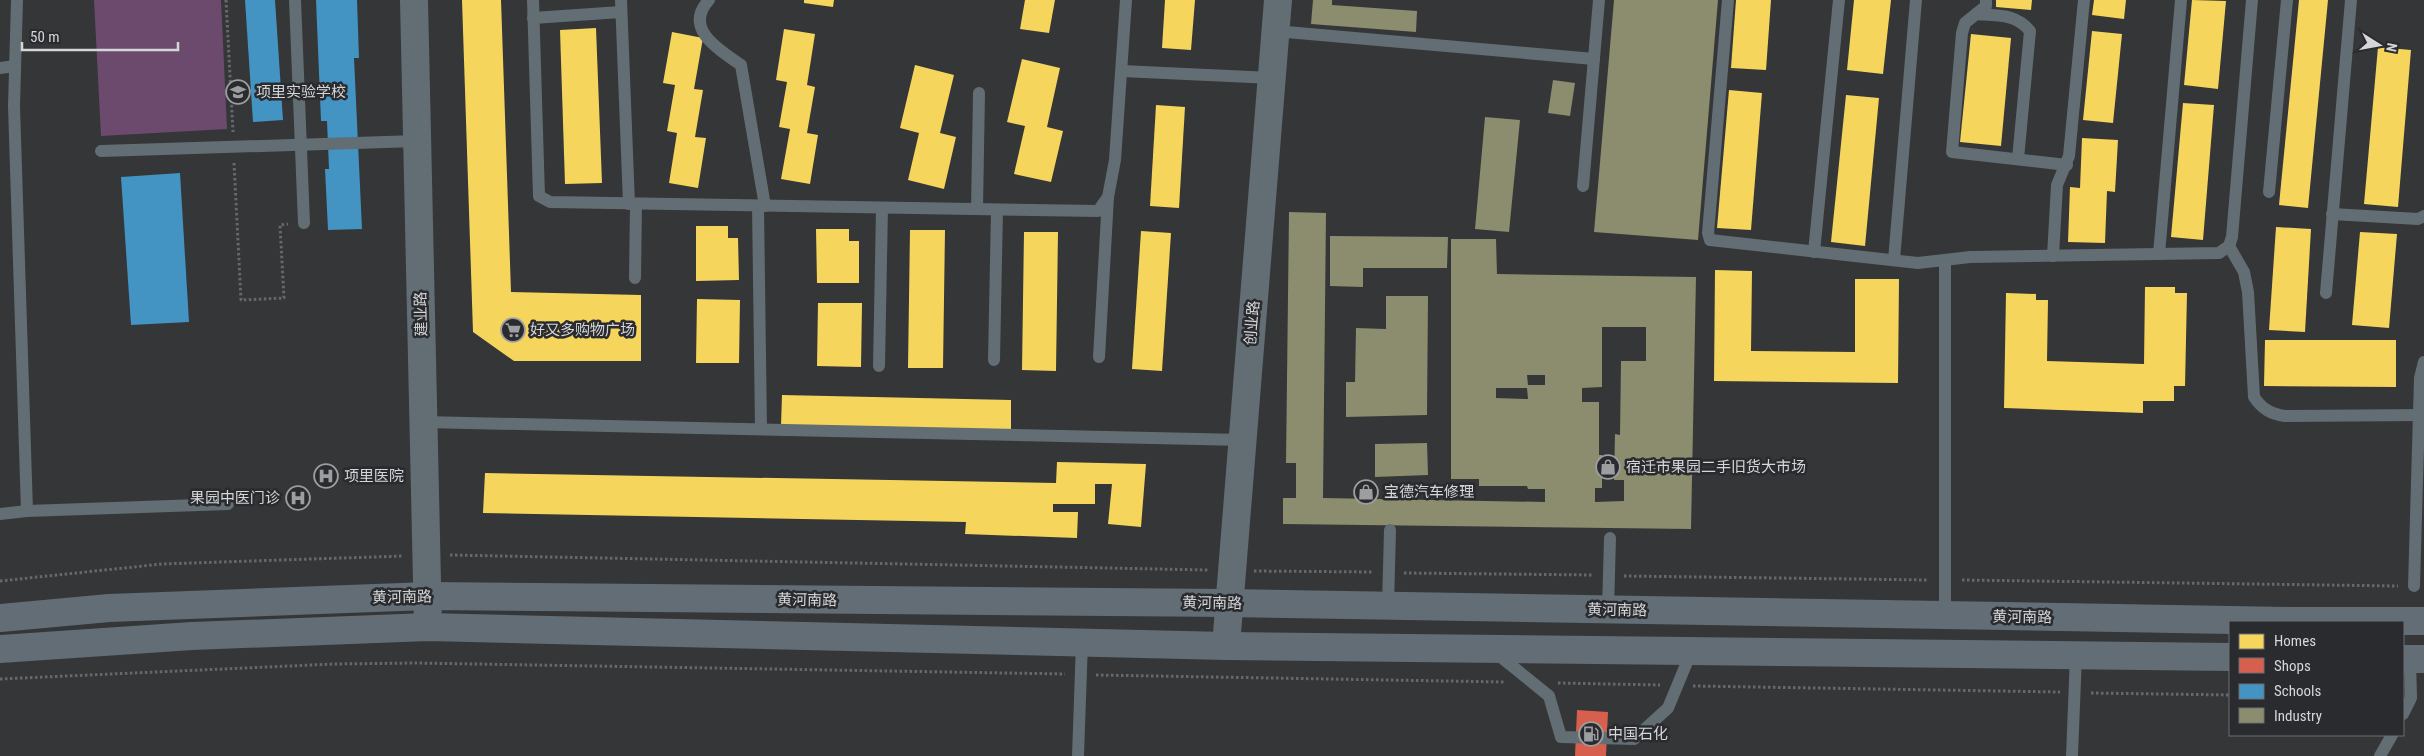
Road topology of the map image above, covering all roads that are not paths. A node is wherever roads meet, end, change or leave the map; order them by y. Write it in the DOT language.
graph roads {
  1 [pos="17,0"];
  2 [pos="295,0"];
  3 [pos="414,0"];
  4 [pos="533,0"];
  5 [pos="709,0"];
  6 [pos="1126,0"];
  7 [pos="1278,0"];
  8 [pos="1599,0"];
  9 [pos="1728,0"];
  10 [pos="1839,0"];
  11 [pos="1916,0"];
  12 [pos="1986,0"];
  13 [pos="2084,0"];
  14 [pos="2181,0"];
  15 [pos="2252,0"];
  16 [pos="2287,0"];
  17 [pos="2351,0"];
  18 [pos="621,6"];
  19 [pos="1976,14"];
  20 [pos="533,18"];
  21 [pos="1275,31"];
  22 [pos="1594,59"];
  23 [pos="15,66"];
  24 [pos="0,68"];
  25 [pos="1122,71"];
  26 [pos="1272,78"];
  27 [pos="979,93"];
  28 [pos="417,140"];
  29 [pos="301,144"];
  30 [pos="101,151"];
  31 [pos="2018,159"];
  32 [pos="2067,165"];
  33 [pos="1583,186"];
  34 [pos="2269,192"];
  35 [pos="1108,197"];
  36 [pos="633,204"];
  37 [pos="761,206"];
  38 [pos="882,208"];
  39 [pos="977,210"];
  40 [pos="997,210"];
  41 [pos="2332,214"];
  42 [pos="2424,216"];
  43 [pos="304,223"];
  44 [pos="2230,246"];
  45 [pos="1814,252"];
  46 [pos="2159,254"];
  47 [pos="2053,256"];
  48 [pos="1894,260"];
  49 [pos="1945,260"];
  50 [pos="635,278"];
  51 [pos="2326,293"];
  52 [pos="1099,357"];
  53 [pos="994,360"];
  54 [pos="2424,362"];
  55 [pos="879,366"];
  56 [pos="2422,415"];
  57 [pos="424,422"];
  58 [pos="761,429"];
  59 [pos="1243,440"];
  60 [pos="228,504"];
  61 [pos="27,511"];
  62 [pos="0,514"];
  63 [pos="1390,530"];
  64 [pos="1610,538"];
  65 [pos="2414,586"];
  66 [pos="428,596"];
  67 [pos="1229,603"];
  68 [pos="1388,606"];
  69 [pos="1608,609"];
  70 [pos="1945,615"];
  71 [pos="0,618"];
  72 [pos="2424,621"];
  73 [pos="428,628"];
  74 [pos="1082,642"];
  75 [pos="1226,646"];
  76 [pos="1491,648"];
  77 [pos="0,649"];
  78 [pos="1692,650"];
  79 [pos="2076,655"];
  80 [pos="2229,657"];
  81 [pos="2412,659"];
  82 [pos="2404,712"];
  83 [pos="2391,736"];
  84 [pos="1078,756"];
  85 [pos="2072,756"];
  86 [pos="2380,756"];
  1 -- 23 [label="lane"];
  2 -- 29 [label="lane"];
  3 -- 28 [label="street, 建业路"];
  4 -- 20 [label="lane"];
  5 -- 37 [label="lane"];
  6 -- 25 [label="lane"];
  7 -- 21 [label="street, 创业路"];
  8 -- 22 [label="lane"];
  9 -- 45 [label="lane"];
  10 -- 45 [label="lane"];
  11 -- 48 [label="lane"];
  12 -- 19 [label="lane"];
  13 -- 32 [label="lane"];
  14 -- 46 [label="lane"];
  15 -- 44 [label="lane"];
  16 -- 34 [label="lane"];
  17 -- 41 [label="lane"];
  18 -- 20 [label="lane"];
  18 -- 36 [label="lane"];
  19 -- 31 [label="lane"];
  19 -- 31 [label="lane"];
  20 -- 36 [label="lane"];
  21 -- 22 [label="lane"];
  21 -- 26 [label="street, 创业路"];
  22 -- 33 [label="lane"];
  23 -- 24 [label="lane"];
  23 -- 61 [label="lane"];
  25 -- 26 [label="lane"];
  25 -- 35 [label="lane"];
  26 -- 59 [label="street, 创业路"];
  27 -- 39 [label="lane"];
  28 -- 29 [label="lane"];
  28 -- 57 [label="street, 建业路"];
  29 -- 30 [label="lane"];
  29 -- 43 [label="lane"];
  31 -- 32 [label="lane"];
  32 -- 47 [label="lane"];
  35 -- 40 [label="lane"];
  35 -- 52 [label="lane"];
  36 -- 37 [label="lane"];
  36 -- 50 [label="lane"];
  37 -- 38 [label="lane"];
  37 -- 58 [label="lane"];
  38 -- 39 [label="lane"];
  38 -- 55 [label="lane"];
  39 -- 40 [label="lane"];
  40 -- 53 [label="lane"];
  41 -- 42 [label="lane"];
  41 -- 51 [label="lane"];
  44 -- 46 [label="lane"];
  44 -- 56 [label="lane"];
  45 -- 48 [label="lane"];
  46 -- 47 [label="lane"];
  47 -- 49 [label="lane"];
  48 -- 49 [label="lane"];
  49 -- 70 [label="lane"];
  54 -- 56 [label="lane"];
  56 -- 65 [label="lane"];
  57 -- 58 [label="lane"];
  57 -- 66 [label="street, 建业路"];
  58 -- 59 [label="lane"];
  59 -- 67 [label="street, 创业路"];
  60 -- 61 [label="lane"];
  61 -- 62 [label="lane"];
  63 -- 68 [label="lane"];
  64 -- 69 [label="lane"];
  66 -- 67 [label="main road, 黄河南路"];
  66 -- 71 [label="main road, 黄河南路"];
  66 -- 73 [label="street, 建业路"];
  67 -- 68 [label="main road, 黄河南路"];
  67 -- 75 [label="street, 创业路"];
  68 -- 69 [label="main road, 黄河南路"];
  69 -- 70 [label="main road, 黄河南路"];
  70 -- 72 [label="main road, 黄河南路"];
  73 -- 74 [label="main road, 黄河南路"];
  73 -- 77 [label="main road, 黄河南路"];
  74 -- 75 [label="main road, 黄河南路"];
  74 -- 84 [label="lane"];
  75 -- 76 [label="main road, 黄河南路"];
  76 -- 78 [label="main road, 黄河南路"];
  76 -- 78 [label="lane"];
  78 -- 79 [label="main road, 黄河南路"];
  79 -- 80 [label="main road, 黄河南路"];
  79 -- 85 [label="lane"];
  81 -- 82 [label="lane"];
  83 -- 86 [label="lane"];
}
